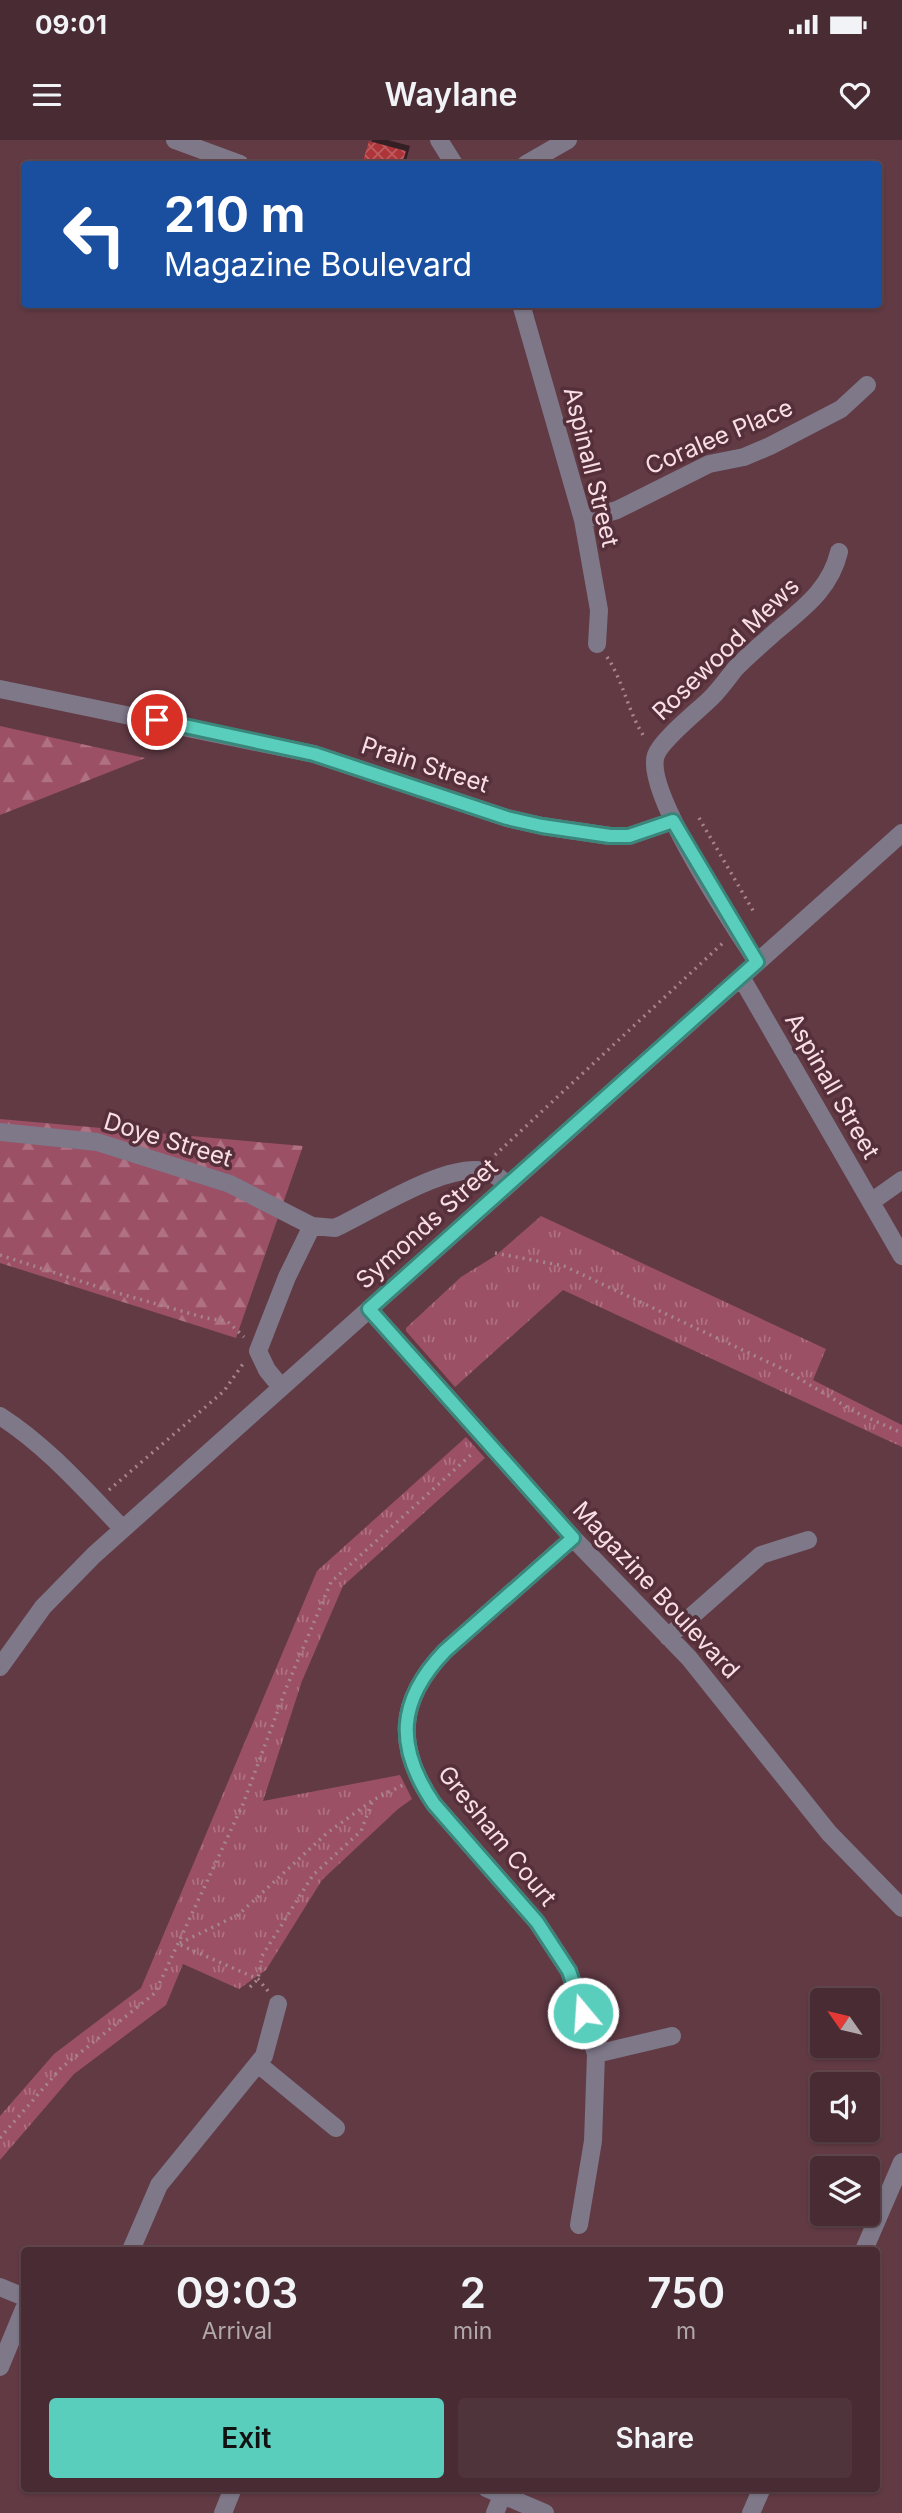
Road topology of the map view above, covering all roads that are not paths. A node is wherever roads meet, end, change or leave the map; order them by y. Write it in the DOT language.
graph roads {
  1 [pos="176,140"];
  2 [pos="439,140"];
  3 [pos="568,140"];
  4 [pos="232,161"];
  5 [pos="451,161"];
  6 [pos="531,161"];
  7 [pos="522,308"];
  8 [pos="867,385"];
  9 [pos="583,520"];
  10 [pos="839,552"];
  11 [pos="597,644"];
  12 [pos="0,688"];
  13 [pos="673,821"];
  14 [pos="902,833"];
  15 [pos="757,962"];
  16 [pos="741,977"];
  17 [pos="0,1132"];
  18 [pos="902,1180"];
  19 [pos="508,1185"];
  20 [pos="871,1202"];
  21 [pos="312,1226"];
  22 [pos="902,1256"];
  23 [pos="369,1309"];
  24 [pos="281,1387"];
  25 [pos="0,1416"];
  26 [pos="123,1528"];
  27 [pos="573,1538"];
  28 [pos="808,1540"];
  29 [pos="668,1637"];
  30 [pos="0,1667"];
  31 [pos="902,1908"];
  32 [pos="278,2004"];
  33 [pos="672,2036"];
  34 [pos="596,2054"];
  35 [pos="258,2064"];
  36 [pos="336,2127"];
  37 [pos="902,2162"];
  38 [pos="579,2225"];
  39 [pos="132,2247"];
  40 [pos="865,2247"];
  41 [pos="0,2287"];
  42 [pos="21,2296"];
  43 [pos="21,2316"];
  44 [pos="0,2367"];
  45 [pos="231,2492"];
  46 [pos="494,2492"];
  47 [pos="760,2492"];
  48 [pos="502,2496"];
  49 [pos="223,2513"];
  50 [pos="495,2513"];
  51 [pos="545,2513"];
  52 [pos="751,2513"];
  1 -- 4 [label="street"];
  2 -- 5 [label="street"];
  3 -- 6 [label="street"];
  7 -- 9 [label="street, Aspinall Street"];
  8 -- 9 [label="street, Coralee Place"];
  9 -- 11 [label="street, Aspinall Street"];
  10 -- 13 [label="street, Rosewood Mews"];
  12 -- 13 [label="street, Prain Street"];
  13 -- 15 [label="street"];
  14 -- 15 [label="street, Symonds Street"];
  15 -- 16 [label="street, Symonds Street"];
  16 -- 19 [label="street, Symonds Street"];
  16 -- 20 [label="street, Aspinall Street"];
  17 -- 21 [label="street, Doye Street"];
  18 -- 20 [label="street"];
  19 -- 21 [label="street"];
  19 -- 23 [label="street, Symonds Street"];
  20 -- 22 [label="street, Aspinall Street"];
  21 -- 24 [label="street"];
  23 -- 24 [label="street, Symonds Street"];
  23 -- 27 [label="street, Magazine Boulevard"];
  24 -- 26 [label="street, Symonds Street"];
  25 -- 26 [label="street"];
  26 -- 30 [label="street, Symonds Street"];
  27 -- 29 [label="street, Magazine Boulevard"];
  27 -- 34 [label="street, Gresham Court"];
  28 -- 29 [label="street"];
  29 -- 31 [label="street, Magazine Boulevard"];
  32 -- 35 [label="street"];
  33 -- 34 [label="street"];
  34 -- 38 [label="street, Gresham Court"];
  35 -- 36 [label="street"];
  35 -- 39 [label="street"];
  37 -- 40 [label="street"];
  41 -- 42 [label="street"];
  43 -- 44 [label="street"];
  45 -- 49 [label="street"];
  46 -- 48 [label="street"];
  47 -- 52 [label="street"];
  48 -- 50 [label="street"];
  48 -- 51 [label="street"];
}
